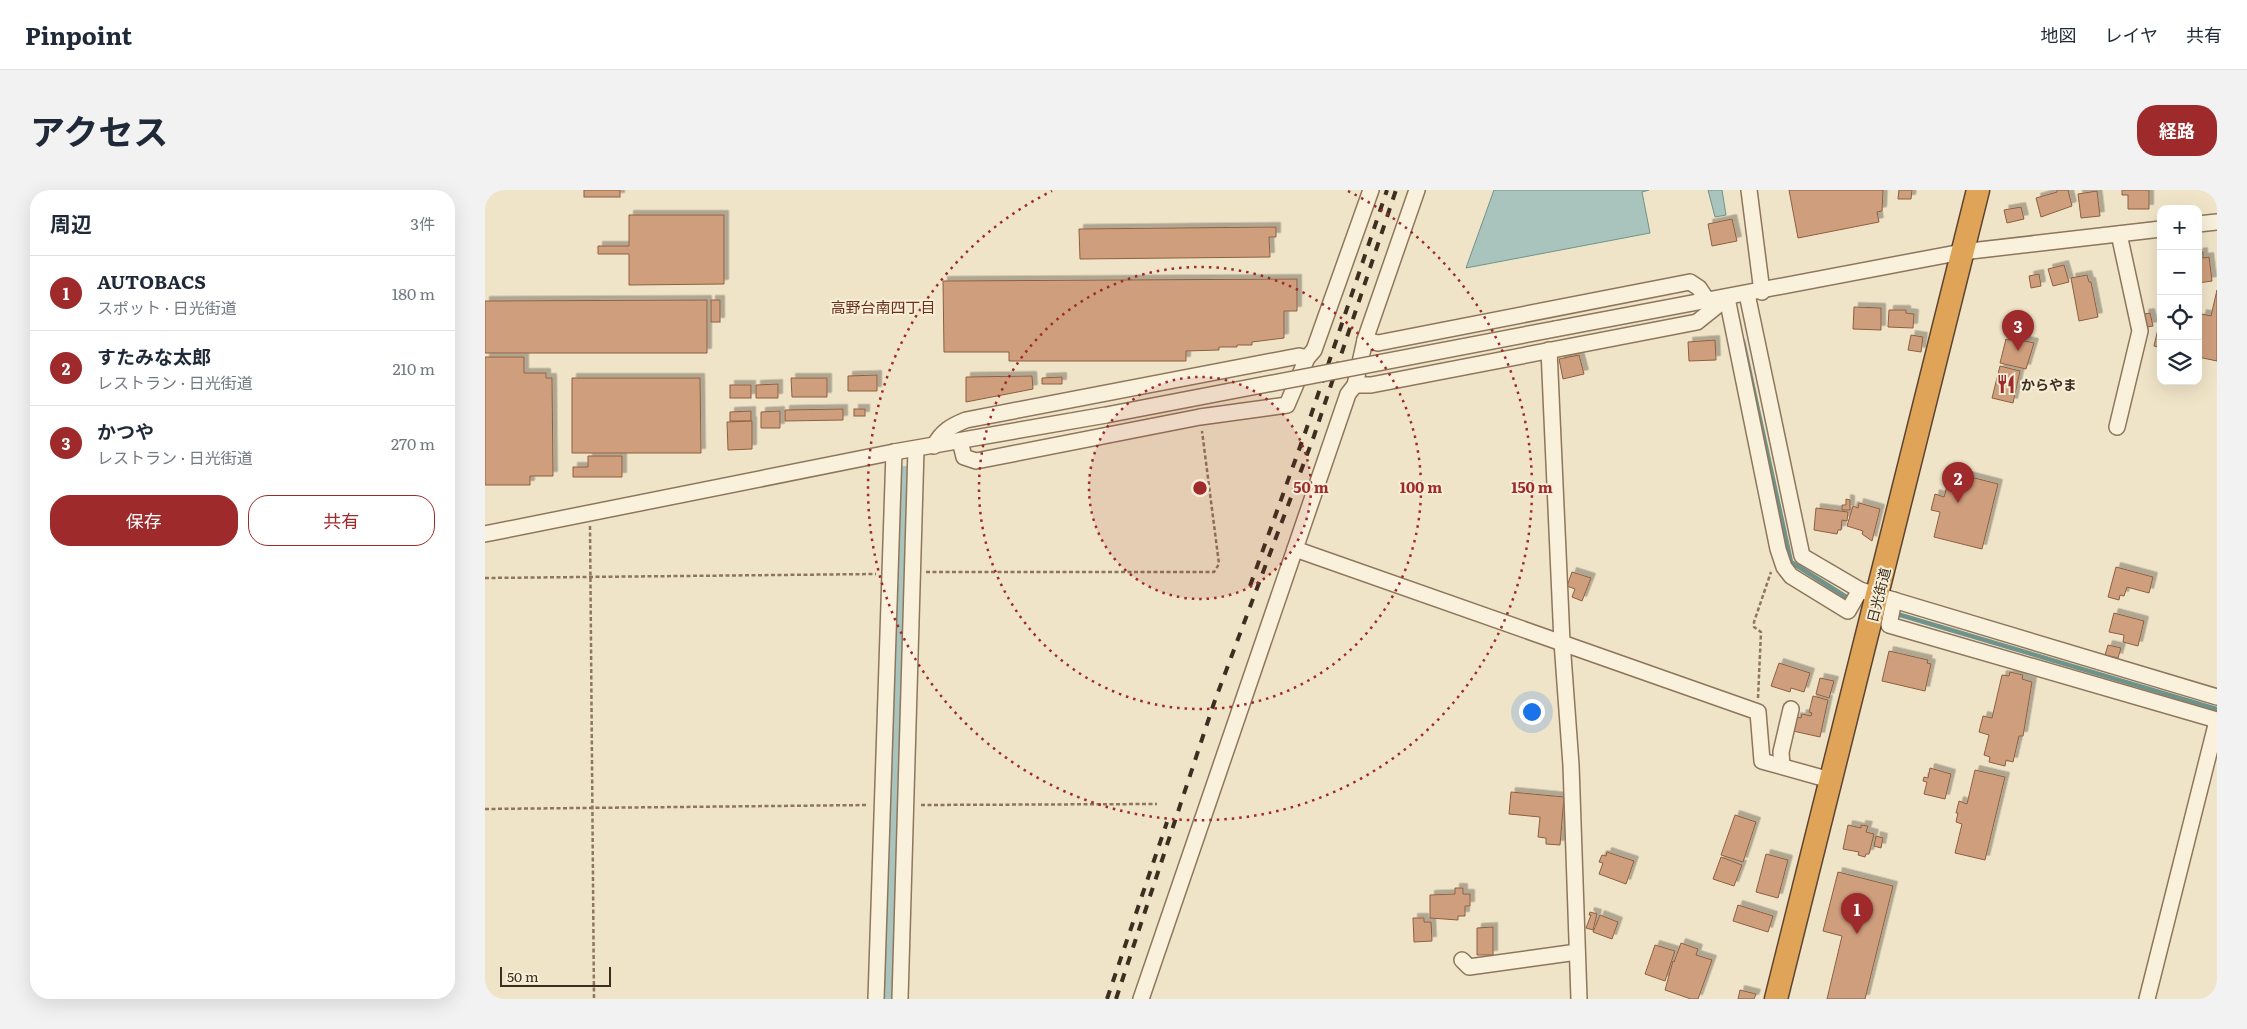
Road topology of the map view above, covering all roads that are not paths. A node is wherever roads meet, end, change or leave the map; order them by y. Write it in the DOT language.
graph roads {
  1 [pos="1371,190"];
  2 [pos="1417,190"];
  3 [pos="1749,190"];
  4 [pos="1978,190"];
  5 [pos="2217,222"];
  6 [pos="2202,224"];
  7 [pos="2157,229"];
  8 [pos="2119,234"];
  9 [pos="1962,252"];
  10 [pos="1755,293"];
  11 [pos="1727,298"];
  12 [pos="1707,300"];
  13 [pos="1365,340"];
  14 [pos="1549,350"];
  15 [pos="1307,358"];
  16 [pos="1355,384"];
  17 [pos="2117,427"];
  18 [pos="960,441"];
  19 [pos="934,446"];
  20 [pos="916,449"];
  21 [pos="894,452"];
  22 [pos="485,534"];
  23 [pos="1295,550"];
  24 [pos="1877,595"];
  25 [pos="1562,642"];
  26 [pos="2217,697"];
  27 [pos="1791,709"];
  28 [pos="2217,721"];
  29 [pos="1783,766"];
  30 [pos="1830,780"];
  31 [pos="1577,952"];
  32 [pos="1462,960"];
  33 [pos="1147,997"];
  34 [pos="876,999"];
  35 [pos="900,999"];
  36 [pos="1579,999"];
  37 [pos="1776,999"];
  38 [pos="2147,999"];
  1 -- 15 [label="street"];
  2 -- 13 [label="street"];
  3 -- 10 [label="street"];
  4 -- 9 [label="highway, 日光街道"];
  5 -- 6 [label="street"];
  7 -- 8 [label="street"];
  8 -- 9 [label="street"];
  8 -- 17 [label="street"];
  9 -- 10 [label="street"];
  9 -- 24 [label="highway, 日光街道"];
  10 -- 11 [label="street"];
  10 -- 24 [label="street"];
  11 -- 12 [label="street"];
  11 -- 14 [label="street"];
  11 -- 24 [label="street"];
  12 -- 13 [label="street"];
  12 -- 18 [label="street, bridge"];
  13 -- 16 [label="street"];
  14 -- 16 [label="street"];
  14 -- 25 [label="street"];
  15 -- 18 [label="street"];
  15 -- 19 [label="street"];
  16 -- 23 [label="street"];
  18 -- 19 [label="street"];
  19 -- 20 [label="street"];
  20 -- 21 [label="street"];
  20 -- 35 [label="street"];
  21 -- 22 [label="street"];
  21 -- 34 [label="street"];
  23 -- 25 [label="street"];
  23 -- 33 [label="street"];
  24 -- 26 [label="street"];
  24 -- 28 [label="street"];
  24 -- 30 [label="highway, 日光街道"];
  25 -- 29 [label="street"];
  25 -- 31 [label="street"];
  27 -- 29 [label="street"];
  28 -- 38 [label="street"];
  29 -- 30 [label="street"];
  30 -- 37 [label="highway, 日光街道"];
  31 -- 32 [label="street"];
  31 -- 36 [label="street"];
}
